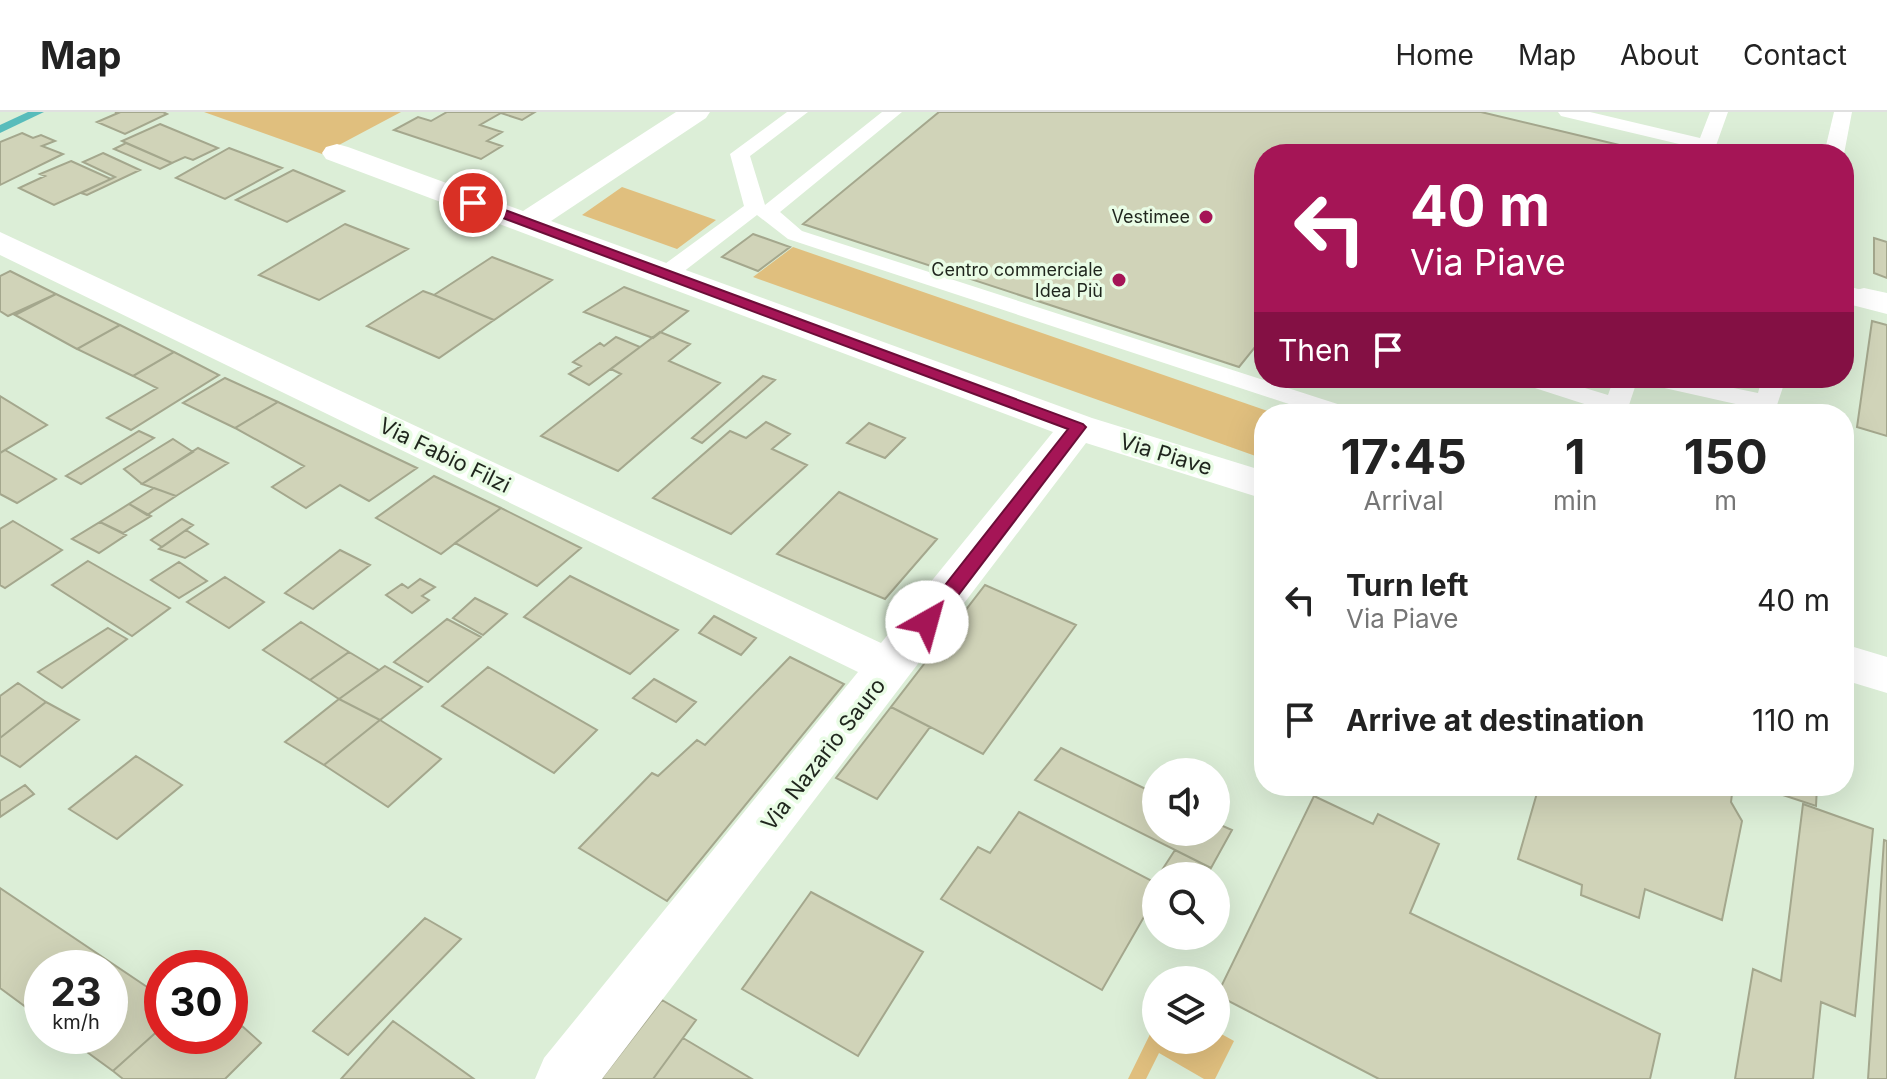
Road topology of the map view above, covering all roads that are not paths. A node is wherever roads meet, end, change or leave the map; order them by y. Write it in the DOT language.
graph roads {
  1 [pos="696,112"];
  2 [pos="799,112"];
  3 [pos="893,112"];
  4 [pos="1567,112"];
  5 [pos="1631,112"];
  6 [pos="1719,112"];
  7 [pos="1843,112"];
  8 [pos="1707,143"];
  9 [pos="1836,144"];
  10 [pos="337,153"];
  11 [pos="761,210"];
  12 [pos="527,222"];
  13 [pos="0,242"];
  14 [pos="666,274"];
  15 [pos="1254,385"];
  16 [pos="1264,388"];
  17 [pos="1554,388"];
  18 [pos="1697,388"];
  19 [pos="1771,388"];
  20 [pos="1313,404"];
  21 [pos="1598,404"];
  22 [pos="1078,427"];
  23 [pos="1254,482"];
  24 [pos="1854,665"];
  25 [pos="891,668"];
  26 [pos="1887,675"];
  27 [pos="565,1079"];
  1 -- 12 [label="street"];
  2 -- 11 [label="lane"];
  3 -- 11 [label="lane"];
  4 -- 8 [label="lane"];
  5 -- 8 [label="lane"];
  6 -- 8 [label="lane"];
  7 -- 9 [label="lane"];
  10 -- 12 [label="street, Via Piave"];
  11 -- 14 [label="lane"];
  11 -- 15 [label="lane"];
  12 -- 14 [label="street, Via Piave"];
  13 -- 25 [label="street, Via Fabio Filzi"];
  14 -- 22 [label="street, Via Piave"];
  16 -- 20 [label="lane"];
  17 -- 21 [label="lane"];
  18 -- 19 [label="lane"];
  22 -- 23 [label="street, Via Piave"];
  22 -- 25 [label="street, Via Nazario Sauro"];
  24 -- 26 [label="street"];
  25 -- 27 [label="street, Via Nazario Sauro"];
}
